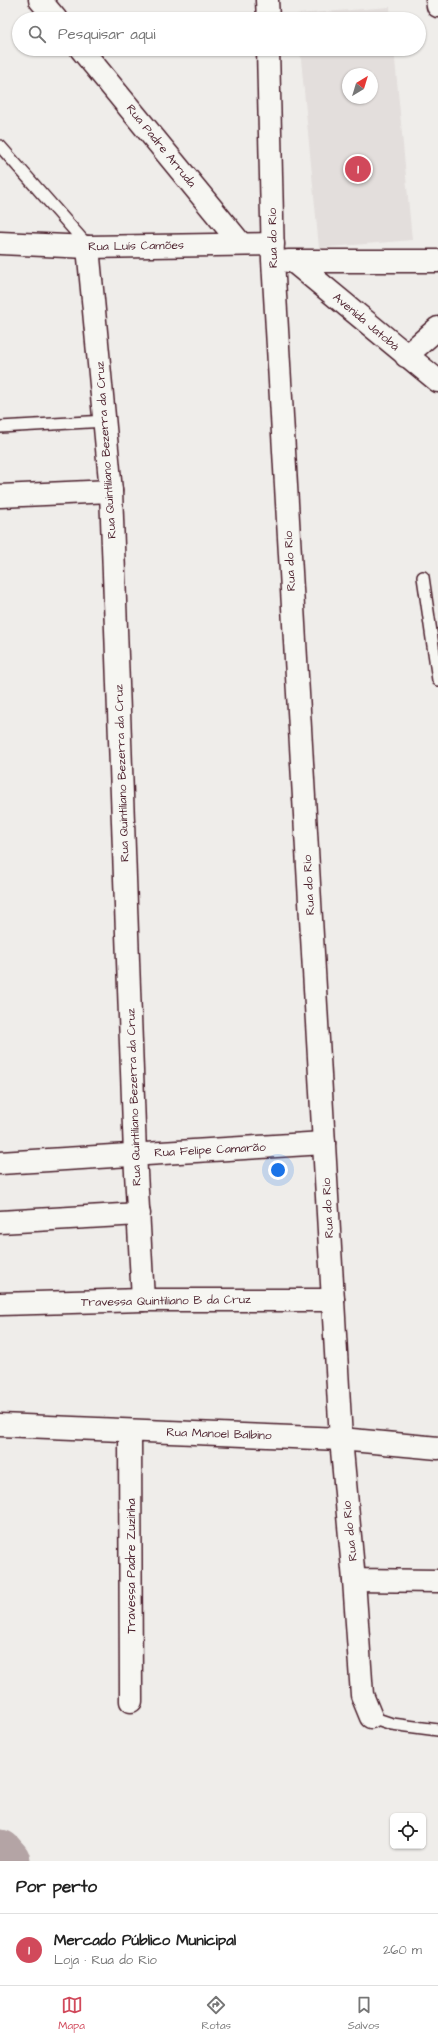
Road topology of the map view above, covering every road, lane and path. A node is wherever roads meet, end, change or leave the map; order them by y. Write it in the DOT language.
graph roads {
  1 [pos="40,0"];
  2 [pos="267,0"];
  3 [pos="437,0"];
  4 [pos="438,6"];
  5 [pos="50,12"];
  6 [pos="268,12"];
  7 [pos="87,56"];
  8 [pos="268,56"];
  9 [pos="0,146"];
  10 [pos="0,243"];
  11 [pos="241,244"];
  12 [pos="88,247"];
  13 [pos="280,255"];
  14 [pos="438,261"];
  15 [pos="438,328"];
  16 [pos="406,356"];
  17 [pos="438,380"];
  18 [pos="106,421"];
  19 [pos="0,426"];
  20 [pos="111,491"];
  21 [pos="0,496"];
  22 [pos="423,578"];
  23 [pos="438,680"];
  24 [pos="324,1143"];
  25 [pos="135,1154"];
  26 [pos="0,1163"];
  27 [pos="139,1214"];
  28 [pos="0,1222"];
  29 [pos="143,1300"];
  30 [pos="333,1300"];
  31 [pos="0,1304"];
  32 [pos="0,1425"];
  33 [pos="130,1431"];
  34 [pos="341,1439"];
  35 [pos="438,1448"];
  36 [pos="354,1580"];
  37 [pos="438,1581"];
  38 [pos="131,1702"];
  39 [pos="371,1717"];
  40 [pos="438,1730"];
  1 -- 5 [label="street"];
  2 -- 6 [label="street"];
  3 -- 4 [label="street"];
  7 -- 11 [label="street, Rua Padre Arruda"];
  8 -- 13 [label="street, Rua do Rio"];
  9 -- 12 [label="lane"];
  10 -- 12 [label="street, Rua Luís Camões"];
  11 -- 12 [label="street, Rua Luís Camões"];
  11 -- 13 [label="street, Rua Luís Camões"];
  12 -- 18 [label="street, Rua Quintiliano Bezerra da Cruz"];
  13 -- 14 [label="street, Rua Luís Camões"];
  13 -- 16 [label="street, Avenida Jatobá"];
  13 -- 24 [label="street, Rua do Rio"];
  15 -- 16 [label="street"];
  16 -- 17 [label="street, Avenida Jatobá"];
  18 -- 19 [label="lane"];
  18 -- 20 [label="street, Rua Quintiliano Bezerra da Cruz"];
  20 -- 21 [label="street"];
  20 -- 25 [label="street, Rua Quintiliano Bezerra da Cruz"];
  22 -- 23 [label="lane"];
  24 -- 25 [label="street, Rua Felipe Camarão"];
  24 -- 30 [label="street, Rua do Rio"];
  25 -- 26 [label="street, Rua Felipe Camarão"];
  25 -- 27 [label="street, Rua Quintiliano Bezerra da Cruz"];
  27 -- 28 [label="street"];
  27 -- 29 [label="street, Rua Quintiliano Bezerra da Cruz"];
  29 -- 30 [label="street, Travessa Quintiliano B da Cruz"];
  29 -- 31 [label="street, Travessa Quintiliano B da Cruz"];
  30 -- 34 [label="street, Rua do Rio"];
  32 -- 33 [label="street, Rua Manoel Balbino"];
  33 -- 34 [label="street, Rua Manoel Balbino"];
  33 -- 38 [label="street, Travessa Padre Zuzinha"];
  34 -- 35 [label="street, Rua Manoel Balbino"];
  34 -- 36 [label="street, Rua do Rio"];
  36 -- 37 [label="street"];
  36 -- 39 [label="street, Rua do Rio"];
  39 -- 40 [label="lane"];
}
